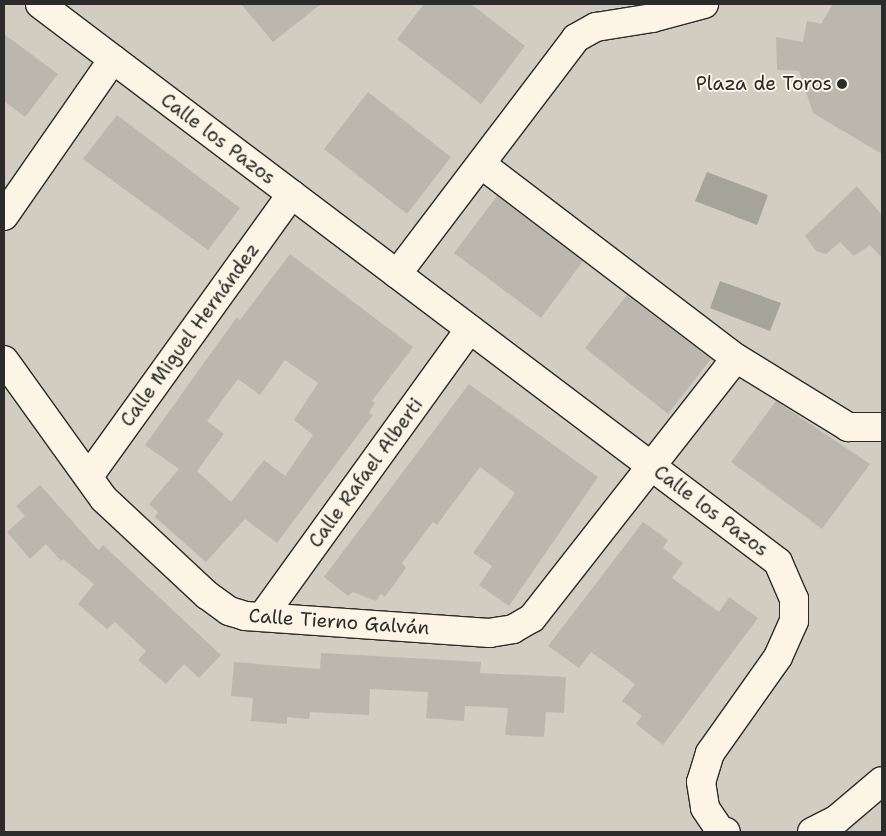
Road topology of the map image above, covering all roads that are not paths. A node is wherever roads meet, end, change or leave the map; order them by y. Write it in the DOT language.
graph roads {
  1 [pos="40,4"];
  2 [pos="704,4"];
  3 [pos="652,11"];
  4 [pos="113,59"];
  5 [pos="481,164"];
  6 [pos="292,194"];
  7 [pos="4,216"];
  8 [pos="397,274"];
  9 [pos="470,329"];
  10 [pos="736,358"];
  11 [pos="4,360"];
  12 [pos="882,427"];
  13 [pos="651,466"];
  14 [pos="89,476"];
  15 [pos="262,617"];
  16 [pos="882,781"];
  17 [pos="726,832"];
  18 [pos="812,832"];
  1 -- 4 [label="street, Calle los Pazos"];
  2 -- 3 [label="street"];
  3 -- 5 [label="street"];
  4 -- 6 [label="street, Calle los Pazos"];
  4 -- 7 [label="street"];
  5 -- 8 [label="street"];
  5 -- 10 [label="street"];
  6 -- 8 [label="street, Calle los Pazos"];
  6 -- 14 [label="street, Calle Miguel Hernández"];
  8 -- 9 [label="street, Calle los Pazos"];
  9 -- 13 [label="street, Calle los Pazos"];
  9 -- 15 [label="street, Calle Rafael Alberti"];
  10 -- 12 [label="street"];
  10 -- 13 [label="street, Calle Tierno Galván"];
  11 -- 14 [label="street, Calle Tierno Galván"];
  13 -- 15 [label="street, Calle Tierno Galván"];
  13 -- 17 [label="street, Calle los Pazos"];
  14 -- 15 [label="street, Calle Tierno Galván"];
  16 -- 18 [label="street"];
}
